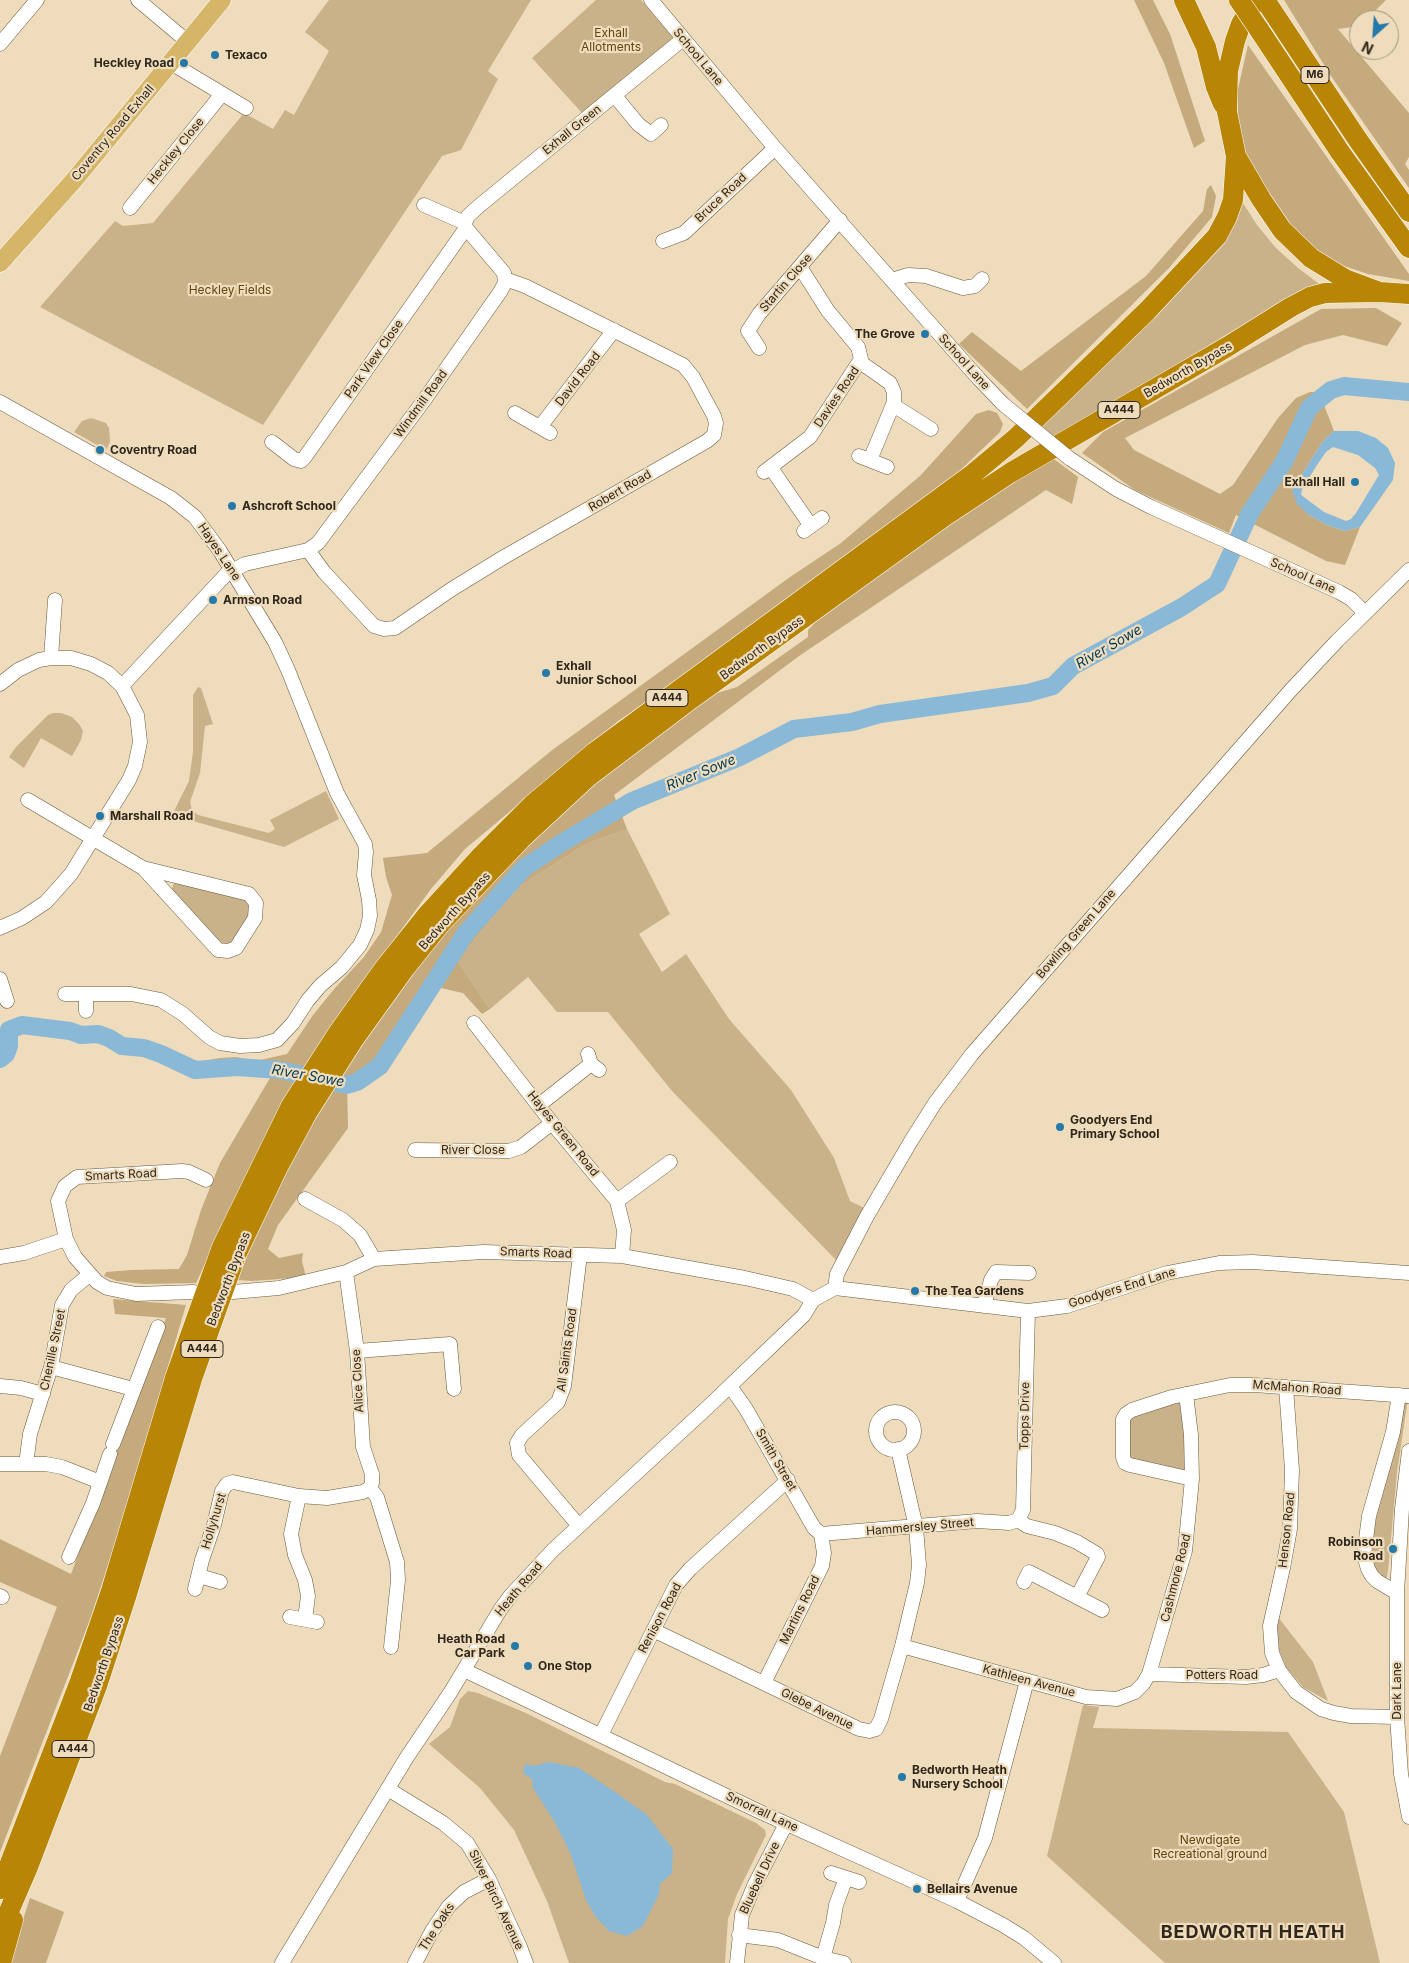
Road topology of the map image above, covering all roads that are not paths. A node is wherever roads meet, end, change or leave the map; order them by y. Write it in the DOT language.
graph roads {
  1 [pos="37,0"];
  2 [pos="138,0"];
  3 [pos="222,0"];
  4 [pos="651,0"];
  5 [pos="1184,0"];
  6 [pos="1239,0"];
  7 [pos="1264,3"];
  8 [pos="683,40"];
  9 [pos="188,42"];
  10 [pos="0,44"];
  11 [pos="171,63"];
  12 [pos="222,94"];
  13 [pos="615,96"];
  14 [pos="246,108"];
  15 [pos="1227,112"];
  16 [pos="661,125"];
  17 [pos="775,148"];
  18 [pos="1236,156"];
  19 [pos="424,205"];
  20 [pos="130,208"];
  21 [pos="1409,212"];
  22 [pos="840,220"];
  23 [pos="465,226"];
  24 [pos="662,241"];
  25 [pos="1409,248"];
  26 [pos="0,263"];
  27 [pos="800,267"];
  28 [pos="505,279"];
  29 [pos="982,279"];
  30 [pos="892,280"];
  31 [pos="1383,293"];
  32 [pos="1409,294"];
  33 [pos="1409,310"];
  34 [pos="614,330"];
  35 [pos="760,348"];
  36 [pos="860,362"];
  37 [pos="0,402"];
  38 [pos="892,405"];
  39 [pos="515,413"];
  40 [pos="931,430"];
  41 [pos="272,442"];
  42 [pos="887,467"];
  43 [pos="812,525"];
  44 [pos="308,550"];
  45 [pos="232,570"];
  46 [pos="1409,570"];
  47 [pos="55,600"];
  48 [pos="1365,613"];
  49 [pos="51,658"];
  50 [pos="0,684"];
  51 [pos="122,686"];
  52 [pos="28,799"];
  53 [pos="94,838"];
  54 [pos="143,868"];
  55 [pos="0,928"];
  56 [pos="0,979"];
  57 [pos="65,994"];
  58 [pos="86,994"];
  59 [pos="7,1001"];
  60 [pos="86,1012"];
  61 [pos="474,1023"];
  62 [pos="347,1034"];
  63 [pos="593,1063"];
  64 [pos="539,1105"];
  65 [pos="552,1123"];
  66 [pos="415,1150"];
  67 [pos="671,1162"];
  68 [pos="206,1180"];
  69 [pos="305,1198"];
  70 [pos="617,1201"];
  71 [pos="66,1239"];
  72 [pos="580,1255"];
  73 [pos="0,1256"];
  74 [pos="622,1256"];
  75 [pos="374,1259"];
  76 [pos="346,1272"];
  77 [pos="1029,1273"];
  78 [pos="1409,1274"];
  79 [pos="89,1275"];
  80 [pos="836,1288"];
  81 [pos="194,1292"];
  82 [pos="232,1292"];
  83 [pos="813,1300"];
  84 [pos="984,1306"];
  85 [pos="1028,1310"];
  86 [pos="158,1327"];
  87 [pos="357,1351"];
  88 [pos="51,1367"];
  89 [pos="0,1386"];
  90 [pos="730,1386"];
  91 [pos="1286,1387"];
  92 [pos="133,1389"];
  93 [pos="454,1389"];
  94 [pos="43,1394"];
  95 [pos="1186,1394"];
  96 [pos="1404,1395"];
  97 [pos="898,1449"];
  98 [pos="1409,1451"];
  99 [pos="0,1464"];
  100 [pos="26,1464"];
  101 [pos="1192,1479"];
  102 [pos="788,1480"];
  103 [pos="100,1482"];
  104 [pos="370,1488"];
  105 [pos="299,1496"];
  106 [pos="1018,1520"];
  107 [pos="579,1526"];
  108 [pos="916,1527"];
  109 [pos="821,1534"];
  110 [pos="69,1557"];
  111 [pos="1404,1575"];
  112 [pos="220,1582"];
  113 [pos="1024,1582"];
  114 [pos="1397,1593"];
  115 [pos="1077,1597"];
  116 [pos="1102,1610"];
  117 [pos="290,1616"];
  118 [pos="653,1630"];
  119 [pos="902,1646"];
  120 [pos="391,1647"];
  121 [pos="464,1670"];
  122 [pos="1279,1670"];
  123 [pos="1149,1674"];
  124 [pos="1027,1681"];
  125 [pos="764,1683"];
  126 [pos="1397,1717"];
  127 [pos="601,1735"];
  128 [pos="388,1789"];
  129 [pos="1409,1817"];
  130 [pos="786,1824"];
  131 [pos="20,1864"];
  132 [pos="832,1873"];
  133 [pos="489,1879"];
  134 [pos="0,1884"];
  135 [pos="0,1889"];
  136 [pos="957,1901"];
  137 [pos="0,1932"];
  138 [pos="739,1935"];
  139 [pos="823,1958"];
  140 [pos="1,1963"];
  141 [pos="282,1963"];
  142 [pos="415,1963"];
  143 [pos="526,1963"];
  144 [pos="737,1963"];
  145 [pos="844,1963"];
  146 [pos="1054,1963"];
  1 -- 10 [label="street"];
  2 -- 9 [label="street"];
  3 -- 9 [label="main road, Coventry Road Exhall"];
  4 -- 8 [label="street, School Lane"];
  5 -- 15 [label="highway"];
  6 -- 25 [label="highway, M6, bridge"];
  7 -- 15 [label="highway"];
  7 -- 21 [label="highway, M6"];
  8 -- 13 [label="street, Exhall Green"];
  8 -- 17 [label="street, School Lane"];
  9 -- 11 [label="main road, Coventry Road Exhall"];
  11 -- 12 [label="street"];
  11 -- 26 [label="main road, Coventry Road Exhall"];
  12 -- 14 [label="street"];
  12 -- 20 [label="street, Heckley Close"];
  13 -- 16 [label="street"];
  13 -- 23 [label="street, Exhall Green"];
  15 -- 18 [label="highway"];
  17 -- 22 [label="street, School Lane"];
  17 -- 24 [label="street, Bruce Road"];
  18 -- 31 [label="highway"];
  18 -- 62 [label="highway, Bedworth Bypass / A444"];
  19 -- 23 [label="street"];
  22 -- 27 [label="street, Startin Close"];
  22 -- 30 [label="street, School Lane"];
  23 -- 28 [label="street"];
  23 -- 41 [label="street, Park View Close"];
  27 -- 35 [label="street, Startin Close"];
  27 -- 36 [label="street, Davies Road"];
  28 -- 34 [label="street, Robert Road"];
  28 -- 44 [label="street, Windmill Road"];
  29 -- 30 [label="street"];
  30 -- 48 [label="street, School Lane, bridge"];
  31 -- 32 [label="highway, Bedworth Bypass"];
  31 -- 33 [label="highway"];
  31 -- 62 [label="highway, Bedworth Bypass / A444"];
  34 -- 39 [label="street, David Road"];
  34 -- 44 [label="street, Robert Road"];
  36 -- 38 [label="street"];
  36 -- 43 [label="street, Davies Road"];
  37 -- 45 [label="street, Hayes Lane"];
  38 -- 40 [label="street"];
  38 -- 42 [label="street"];
  44 -- 45 [label="street"];
  45 -- 51 [label="street"];
  45 -- 58 [label="street, Hayes Lane"];
  46 -- 48 [label="street, Bowling Green Lane"];
  47 -- 49 [label="street"];
  48 -- 80 [label="street, Bowling Green Lane"];
  49 -- 50 [label="street"];
  49 -- 51 [label="street"];
  51 -- 53 [label="street"];
  52 -- 53 [label="street"];
  53 -- 54 [label="street"];
  53 -- 55 [label="street"];
  54 -- 54 [label="street"];
  56 -- 59 [label="street"];
  57 -- 58 [label="street, Hayes Lane"];
  58 -- 60 [label="street"];
  61 -- 64 [label="street, Hayes Green Road"];
  62 -- 131 [label="highway, Bedworth Bypass / A444"];
  63 -- 64 [label="street"];
  64 -- 65 [label="street, Hayes Green Road"];
  65 -- 66 [label="street, River Close"];
  65 -- 70 [label="street, Hayes Green Road"];
  67 -- 70 [label="street"];
  68 -- 71 [label="street, Smarts Road"];
  69 -- 75 [label="street"];
  70 -- 74 [label="street, Hayes Green Road"];
  71 -- 73 [label="street"];
  71 -- 79 [label="street, Smarts Road"];
  72 -- 74 [label="street, Smarts Road"];
  72 -- 75 [label="street, Smarts Road"];
  72 -- 107 [label="street, All Saints Road"];
  74 -- 83 [label="street, Smarts Road"];
  75 -- 76 [label="street, Smarts Road"];
  76 -- 82 [label="street, Smarts Road"];
  76 -- 87 [label="street, Alice Close"];
  77 -- 84 [label="street"];
  78 -- 85 [label="street, Goodyers End Lane"];
  79 -- 81 [label="street, Smarts Road"];
  79 -- 88 [label="street, Chenille Street"];
  80 -- 83 [label="street"];
  80 -- 84 [label="street, Goodyers End Lane"];
  83 -- 90 [label="street, Heath Road"];
  84 -- 85 [label="street, Goodyers End Lane"];
  85 -- 106 [label="street, Topps Drive"];
  86 -- 92 [label="street"];
  87 -- 93 [label="street"];
  87 -- 104 [label="street, Alice Close"];
  88 -- 92 [label="street"];
  88 -- 94 [label="street, Chenille Street"];
  89 -- 94 [label="street"];
  90 -- 102 [label="street, Smith Street"];
  90 -- 107 [label="street, Heath Road"];
  91 -- 95 [label="street, McMahon Road"];
  91 -- 96 [label="street, McMahon Road"];
  91 -- 122 [label="street, Henson Road"];
  92 -- 103 [label="street"];
  94 -- 100 [label="street, Chenille Street"];
  95 -- 101 [label="street, Cashmore Road"];
  95 -- 101 [label="street"];
  96 -- 114 [label="street"];
  97 -- 108 [label="street, Glebe Avenue"];
  98 -- 111 [label="street, Dark Lane"];
  99 -- 100 [label="street"];
  100 -- 103 [label="street"];
  101 -- 123 [label="street, Cashmore Road"];
  102 -- 109 [label="street, Smith Street"];
  102 -- 118 [label="street, Renison Road"];
  103 -- 110 [label="street"];
  104 -- 105 [label="street"];
  104 -- 120 [label="street, Alice Close"];
  105 -- 112 [label="street, Hollyhurst"];
  105 -- 117 [label="street"];
  106 -- 108 [label="street, Hammersley Street"];
  106 -- 115 [label="street"];
  107 -- 121 [label="street, Heath Road"];
  108 -- 109 [label="street, Hammersley Street"];
  108 -- 119 [label="street, Glebe Avenue"];
  109 -- 125 [label="street, Martins Road"];
  111 -- 114 [label="street, Dark Lane"];
  113 -- 115 [label="street"];
  114 -- 126 [label="street, Dark Lane"];
  115 -- 116 [label="street"];
  118 -- 125 [label="street, Glebe Avenue"];
  118 -- 127 [label="street, Renison Road"];
  119 -- 124 [label="street, Kathleen Avenue"];
  119 -- 125 [label="street, Glebe Avenue"];
  121 -- 127 [label="street, Smorrall Lane"];
  121 -- 128 [label="street, Heath Road"];
  122 -- 123 [label="street, Potters Road"];
  122 -- 126 [label="street"];
  123 -- 124 [label="street, Kathleen Avenue"];
  124 -- 136 [label="street"];
  126 -- 129 [label="street, Dark Lane"];
  127 -- 130 [label="street, Smorrall Lane"];
  128 -- 133 [label="street, Silver Birch Avenue"];
  128 -- 141 [label="street, Heath Road"];
  130 -- 136 [label="street, Smorrall Lane"];
  130 -- 138 [label="street, Bluebell Drive"];
  131 -- 134 [label="highway"];
  131 -- 135 [label="highway, Bedworth Bypass / A444"];
  131 -- 137 [label="highway, Bedworth Bypass / A444"];
  131 -- 140 [label="highway"];
  132 -- 139 [label="street"];
  133 -- 142 [label="street, The Oaks"];
  133 -- 143 [label="street, Silver Birch Avenue"];
  136 -- 146 [label="street, Smorrall Lane"];
  138 -- 139 [label="street"];
  138 -- 144 [label="street, Bluebell Drive"];
  139 -- 145 [label="street"];
}
